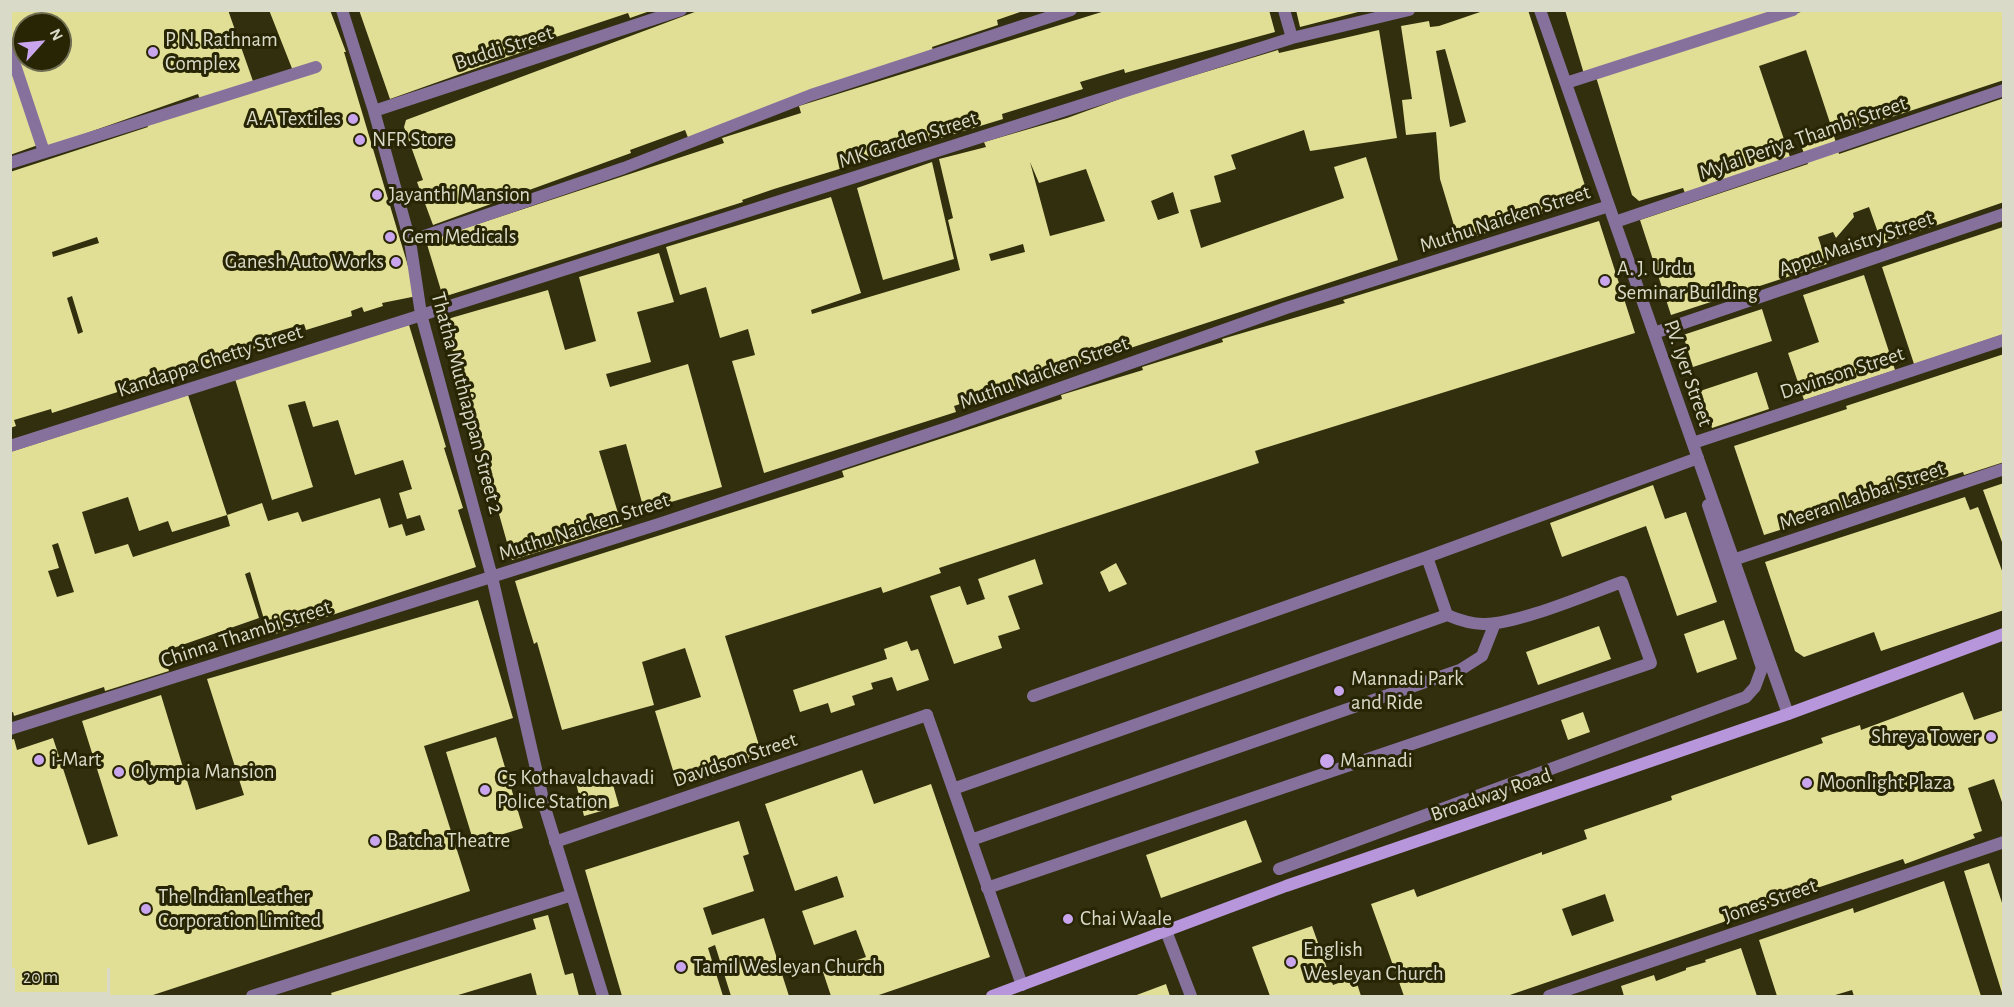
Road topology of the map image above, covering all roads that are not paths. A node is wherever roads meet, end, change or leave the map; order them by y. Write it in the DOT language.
graph roads {
  1 [pos="342,10"];
  2 [pos="681,10"];
  3 [pos="1071,10"];
  4 [pos="1284,10"];
  5 [pos="1409,10"];
  6 [pos="1540,10"];
  7 [pos="1793,10"];
  8 [pos="1292,38"];
  9 [pos="10,50"];
  10 [pos="316,67"];
  11 [pos="1566,83"];
  12 [pos="2004,90"];
  13 [pos="374,111"];
  14 [pos="44,152"];
  15 [pos="10,163"];
  16 [pos="1609,206"];
  17 [pos="2004,214"];
  18 [pos="1615,222"];
  19 [pos="410,241"];
  20 [pos="421,314"];
  21 [pos="1654,333"];
  22 [pos="2004,340"];
  23 [pos="1693,443"];
  24 [pos="10,446"];
  25 [pos="1695,459"];
  26 [pos="2004,469"];
  27 [pos="1427,557"];
  28 [pos="1733,560"];
  29 [pos="492,577"];
  30 [pos="1447,615"];
  31 [pos="1495,623"];
  32 [pos="2004,634"];
  33 [pos="1033,696"];
  34 [pos="1788,714"];
  35 [pos="10,729"];
  36 [pos="953,789"];
  37 [pos="971,840"];
  38 [pos="555,842"];
  39 [pos="2004,842"];
  40 [pos="1279,869"];
  41 [pos="987,888"];
  42 [pos="572,895"];
  43 [pos="1166,931"];
  44 [pos="1022,985"];
  45 [pos="252,996"];
  46 [pos="603,996"];
  47 [pos="992,996"];
  48 [pos="1191,996"];
  49 [pos="1549,996"];
  1 -- 13 [label="street, Thatha Muthiappan Street 2"];
  2 -- 13 [label="street, Buddi Street"];
  3 -- 19 [label="street"];
  4 -- 8 [label="street"];
  5 -- 8 [label="street, MK Garden Street"];
  6 -- 11 [label="street, P.V. Iyer Street"];
  7 -- 11 [label="street"];
  8 -- 20 [label="street, MK Garden Street"];
  9 -- 14 [label="street"];
  10 -- 14 [label="street"];
  11 -- 16 [label="street, P.V. Iyer Street"];
  12 -- 18 [label="street, Mylai Periya Thambi Street"];
  13 -- 19 [label="street, Thatha Muthiappan Street 2"];
  14 -- 15 [label="street"];
  16 -- 18 [label="street, P.V. Iyer Street"];
  16 -- 29 [label="street, Muthu Naicken Street"];
  17 -- 21 [label="street, Appu Maistry Street"];
  18 -- 21 [label="street, P.V. Iyer Street"];
  19 -- 20 [label="street, Thatha Muthiappan Street 2"];
  20 -- 24 [label="street, Kandappa Chetty Street"];
  20 -- 29 [label="street, Thatha Muthiappan Street 2"];
  21 -- 23 [label="street, P.V. Iyer Street"];
  22 -- 23 [label="street, Davinson Street"];
  23 -- 25 [label="street, P.V. Iyer Street"];
  25 -- 27 [label="street"];
  25 -- 28 [label="street, P.V. Iyer Street"];
  25 -- 40 [label="street"];
  26 -- 28 [label="street, Meeran Labbai Street"];
  27 -- 30 [label="street"];
  27 -- 33 [label="street"];
  28 -- 34 [label="street, P.V. Iyer Street"];
  29 -- 35 [label="street, Chinna Thambi Street"];
  29 -- 38 [label="street, Thatha Muthiappan Street 2"];
  30 -- 31 [label="street"];
  30 -- 36 [label="street"];
  31 -- 37 [label="street"];
  31 -- 41 [label="street"];
  32 -- 34 [label="main road, Broadway Road"];
  34 -- 43 [label="main road, Broadway Road"];
  36 -- 37 [label="street"];
  36 -- 38 [label="street, Davidson Street"];
  37 -- 41 [label="street"];
  38 -- 42 [label="street, Thatha Muthiappan Street 2"];
  39 -- 49 [label="street, Jones Street"];
  41 -- 44 [label="street"];
  42 -- 45 [label="street"];
  42 -- 46 [label="street, Thatha Muthiappan Street 2"];
  43 -- 44 [label="main road, Broadway Road"];
  43 -- 48 [label="street"];
  44 -- 47 [label="main road, Broadway Road"];
}
